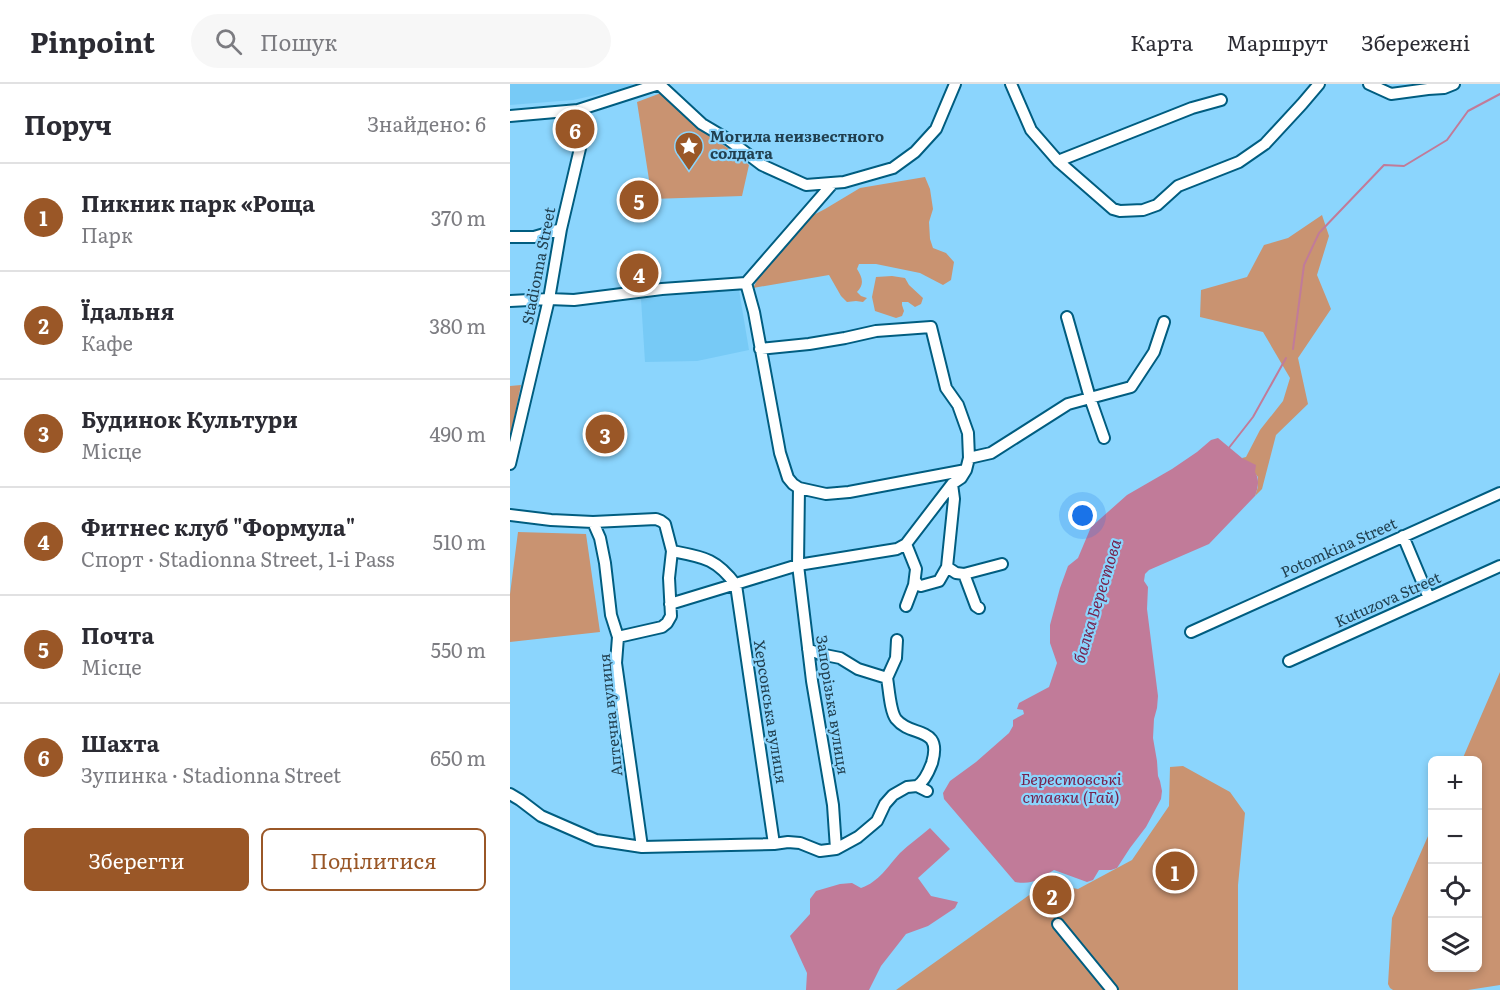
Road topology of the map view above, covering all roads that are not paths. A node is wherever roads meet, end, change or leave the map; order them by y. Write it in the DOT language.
graph roads {
  1 [pos="659,84"];
  2 [pos="956,84"];
  3 [pos="1011,84"];
  4 [pos="1319,84"];
  5 [pos="1370,84"];
  6 [pos="1454,84"];
  7 [pos="1221,100"];
  8 [pos="578,110"];
  9 [pos="510,116"];
  10 [pos="1058,161"];
  11 [pos="832,183"];
  12 [pos="561,229"];
  13 [pos="510,237"];
  14 [pos="746,284"];
  15 [pos="549,299"];
  16 [pos="510,301"];
  17 [pos="1067,317"];
  18 [pos="1164,322"];
  19 [pos="760,349"];
  20 [pos="1090,398"];
  21 [pos="1104,438"];
  22 [pos="969,458"];
  23 [pos="510,464"];
  24 [pos="966,470"];
  25 [pos="952,484"];
  26 [pos="799,488"];
  27 [pos="1500,493"];
  28 [pos="510,515"];
  29 [pos="593,522"];
  30 [pos="1403,536"];
  31 [pos="906,544"];
  32 [pos="672,551"];
  33 [pos="798,564"];
  34 [pos="1002,564"];
  35 [pos="1500,566"];
  36 [pos="947,567"];
  37 [pos="964,574"];
  38 [pos="915,580"];
  39 [pos="736,585"];
  40 [pos="1429,598"];
  41 [pos="670,604"];
  42 [pos="906,606"];
  43 [pos="979,608"];
  44 [pos="1191,632"];
  45 [pos="618,637"];
  46 [pos="897,640"];
  47 [pos="808,650"];
  48 [pos="1289,661"];
  49 [pos="887,678"];
  50 [pos="510,794"];
  51 [pos="774,844"];
  52 [pos="642,846"];
  53 [pos="836,849"];
  54 [pos="1058,924"];
  55 [pos="1112,990"];
  1 -- 8 [label="street"];
  1 -- 11 [label="street"];
  2 -- 11 [label="street"];
  3 -- 10 [label="street"];
  4 -- 10 [label="street"];
  5 -- 6 [label="street"];
  7 -- 10 [label="street"];
  8 -- 9 [label="street"];
  8 -- 12 [label="street, Stadionna Street"];
  11 -- 14 [label="street"];
  12 -- 13 [label="street"];
  12 -- 15 [label="street, Stadionna Street"];
  14 -- 15 [label="street"];
  14 -- 19 [label="street"];
  15 -- 16 [label="street"];
  15 -- 23 [label="street, Stadionna Street"];
  17 -- 20 [label="street"];
  18 -- 20 [label="street"];
  19 -- 22 [label="street"];
  19 -- 26 [label="street"];
  20 -- 21 [label="street"];
  20 -- 22 [label="street"];
  22 -- 24 [label="street"];
  24 -- 25 [label="street"];
  24 -- 26 [label="street"];
  25 -- 31 [label="street"];
  25 -- 36 [label="street"];
  26 -- 33 [label="street, Запорізька вулиця"];
  27 -- 30 [label="street, Potomkina Street"];
  28 -- 29 [label="street"];
  29 -- 32 [label="street"];
  29 -- 45 [label="street, Аптечна вулиця"];
  30 -- 40 [label="street"];
  30 -- 44 [label="street, Potomkina Street"];
  31 -- 33 [label="street"];
  31 -- 38 [label="street"];
  32 -- 39 [label="street"];
  32 -- 41 [label="street"];
  33 -- 39 [label="street"];
  33 -- 47 [label="street, Запорізька вулиця"];
  34 -- 37 [label="street"];
  35 -- 40 [label="street, Kutuzova Street"];
  36 -- 37 [label="street"];
  36 -- 38 [label="street"];
  37 -- 43 [label="street"];
  38 -- 42 [label="street"];
  39 -- 41 [label="street"];
  39 -- 51 [label="street, Херсонська вулиця"];
  40 -- 48 [label="street, Kutuzova Street"];
  41 -- 45 [label="street"];
  45 -- 52 [label="street, Аптечна вулиця"];
  46 -- 49 [label="street"];
  47 -- 49 [label="street"];
  47 -- 53 [label="street, Запорізька вулиця"];
  49 -- 53 [label="street"];
  50 -- 52 [label="street"];
  51 -- 52 [label="street"];
  51 -- 53 [label="street"];
  54 -- 55 [label="street"];
}
